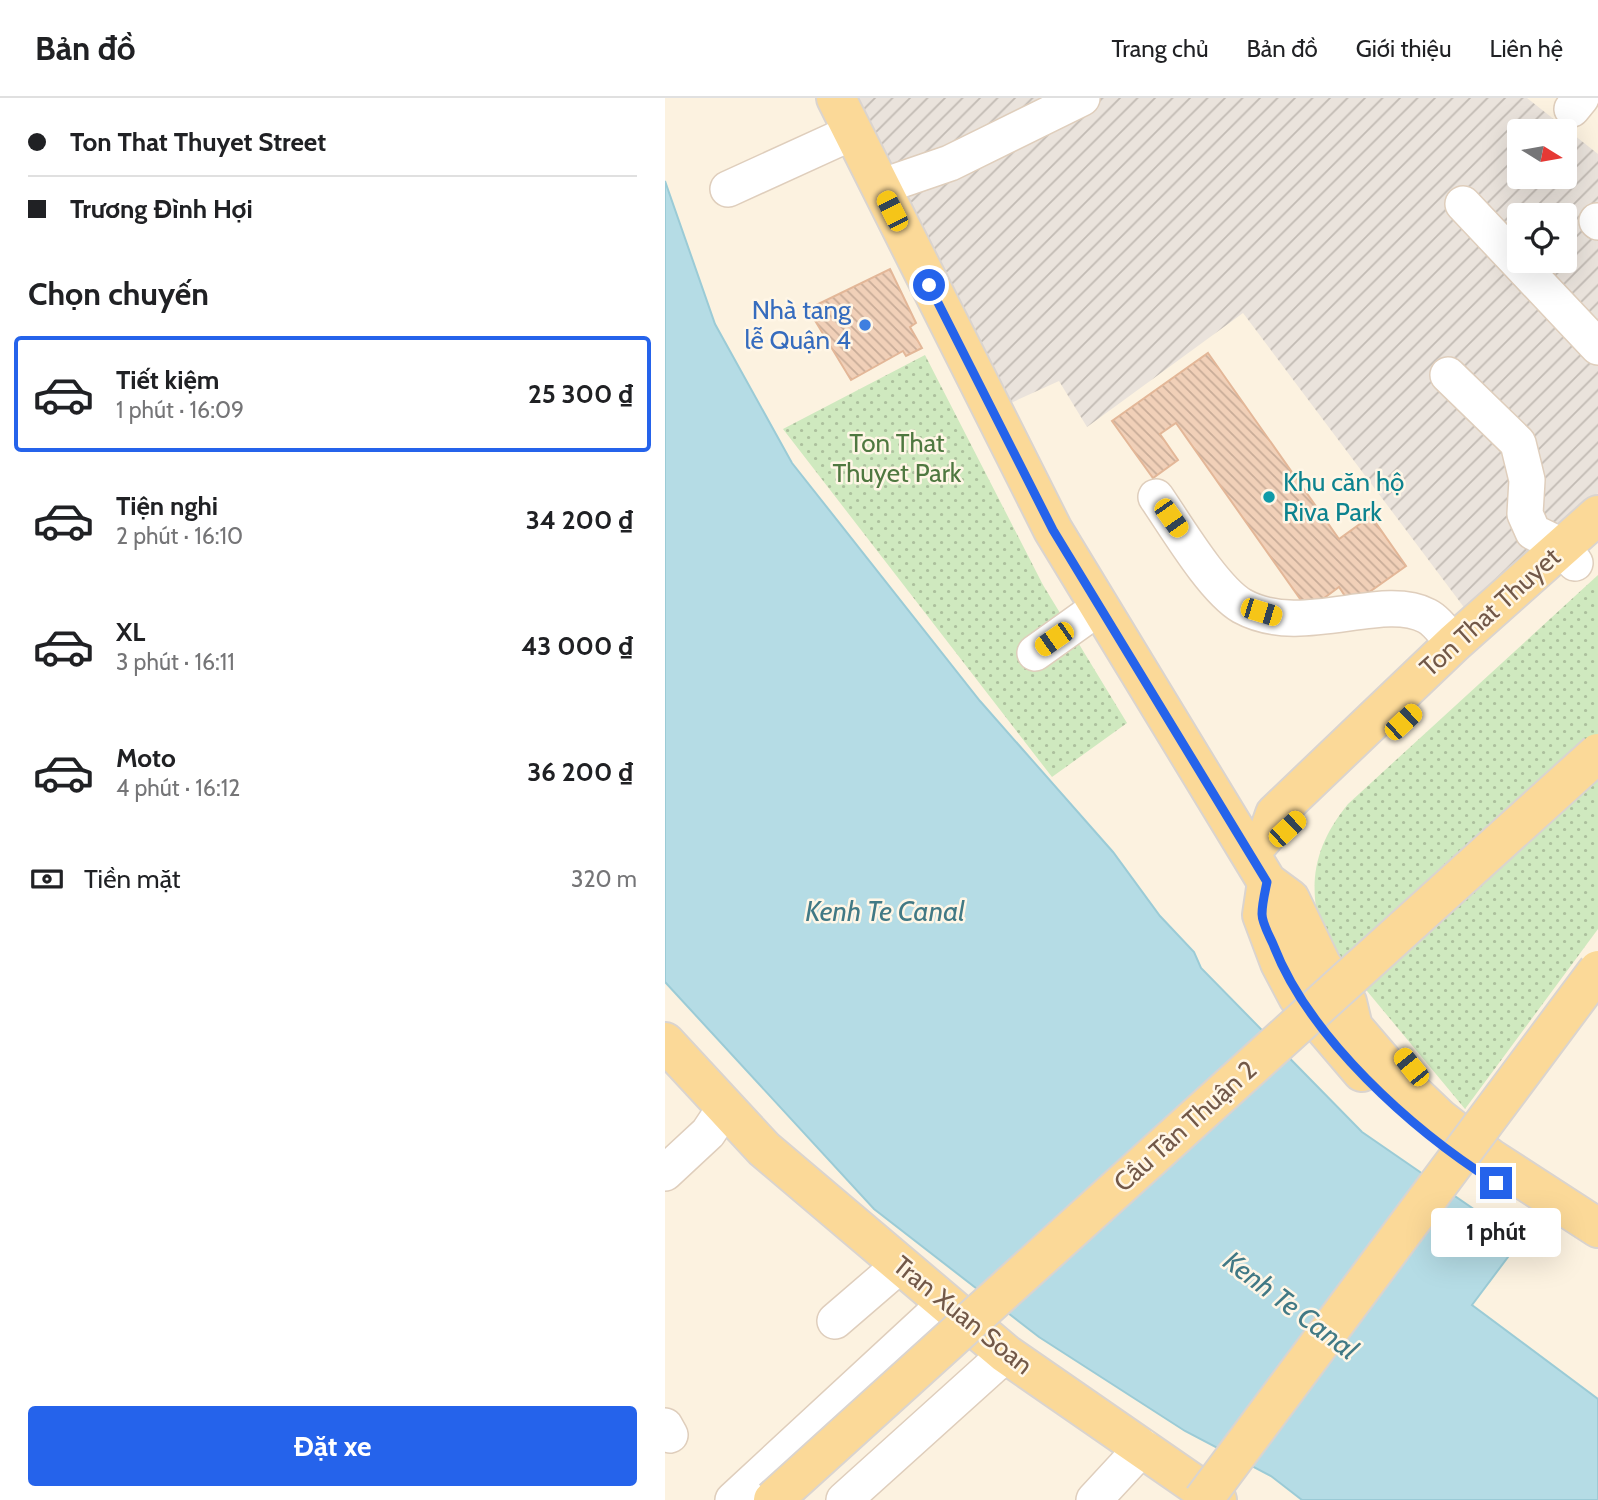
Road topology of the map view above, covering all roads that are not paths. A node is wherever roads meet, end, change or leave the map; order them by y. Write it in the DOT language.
graph roads {
  1 [pos="836,98"];
  2 [pos="1082,98"];
  3 [pos="853,132"];
  4 [pos="880,187"];
  5 [pos="727,188"];
  6 [pos="1463,204"];
  7 [pos="1598,347"];
  8 [pos="1448,375"];
  9 [pos="1156,496"];
  10 [pos="1598,515"];
  11 [pos="1579,551"];
  12 [pos="1098,608"];
  13 [pos="1454,643"];
  14 [pos="1035,653"];
  15 [pos="1598,753"];
  16 [pos="1598,780"];
  17 [pos="1262,855"];
  18 [pos="1598,970"];
  19 [pos="665,1042"];
  20 [pos="724,1109"];
  21 [pos="665,1142"];
  22 [pos="665,1173"];
  23 [pos="1587,1210"];
  24 [pos="1598,1248"];
  25 [pos="900,1265"];
  26 [pos="946,1303"];
  27 [pos="835,1321"];
  28 [pos="1006,1354"];
  29 [pos="1143,1447"];
  30 [pos="789,1449"];
  31 [pos="733,1500"];
  32 [pos="773,1500"];
  33 [pos="804,1500"];
  34 [pos="845,1500"];
  35 [pos="1094,1500"];
  36 [pos="1203,1500"];
  37 [pos="1217,1500"];
  1 -- 3 [label="main road"];
  2 -- 4 [label="street"];
  3 -- 4 [label="main road"];
  3 -- 5 [label="street"];
  4 -- 12 [label="main road"];
  6 -- 7 [label="street"];
  8 -- 11 [label="street"];
  9 -- 13 [label="street"];
  10 -- 11 [label="main road, Ton That Thuyet"];
  11 -- 13 [label="main road, Ton That Thuyet"];
  11 -- 17 [label="main road, Ton That Thuyet"];
  12 -- 14 [label="street"];
  12 -- 17 [label="main road"];
  13 -- 17 [label="main road, Ton That Thuyet"];
  15 -- 32 [label="main road, Cầu Tân Thuận 2, bridge"];
  16 -- 33 [label="main road, Cầu Tân Thuận 2"];
  17 -- 23 [label="main road"];
  17 -- 24 [label="main road"];
  18 -- 36 [label="main road, bridge"];
  19 -- 20 [label="main road, Tran Xuan Soan"];
  20 -- 21 [label="street"];
  20 -- 22 [label="street"];
  20 -- 25 [label="main road, Tran Xuan Soan"];
  25 -- 26 [label="main road, Tran Xuan Soan"];
  25 -- 27 [label="street"];
  26 -- 28 [label="main road, Tran Xuan Soan"];
  26 -- 30 [label="street"];
  28 -- 29 [label="main road, Tran Xuan Soan"];
  28 -- 34 [label="street"];
  29 -- 35 [label="street"];
  29 -- 37 [label="main road, Tran Xuan Soan"];
  30 -- 31 [label="street"];
  30 -- 34 [label="street"];
}
